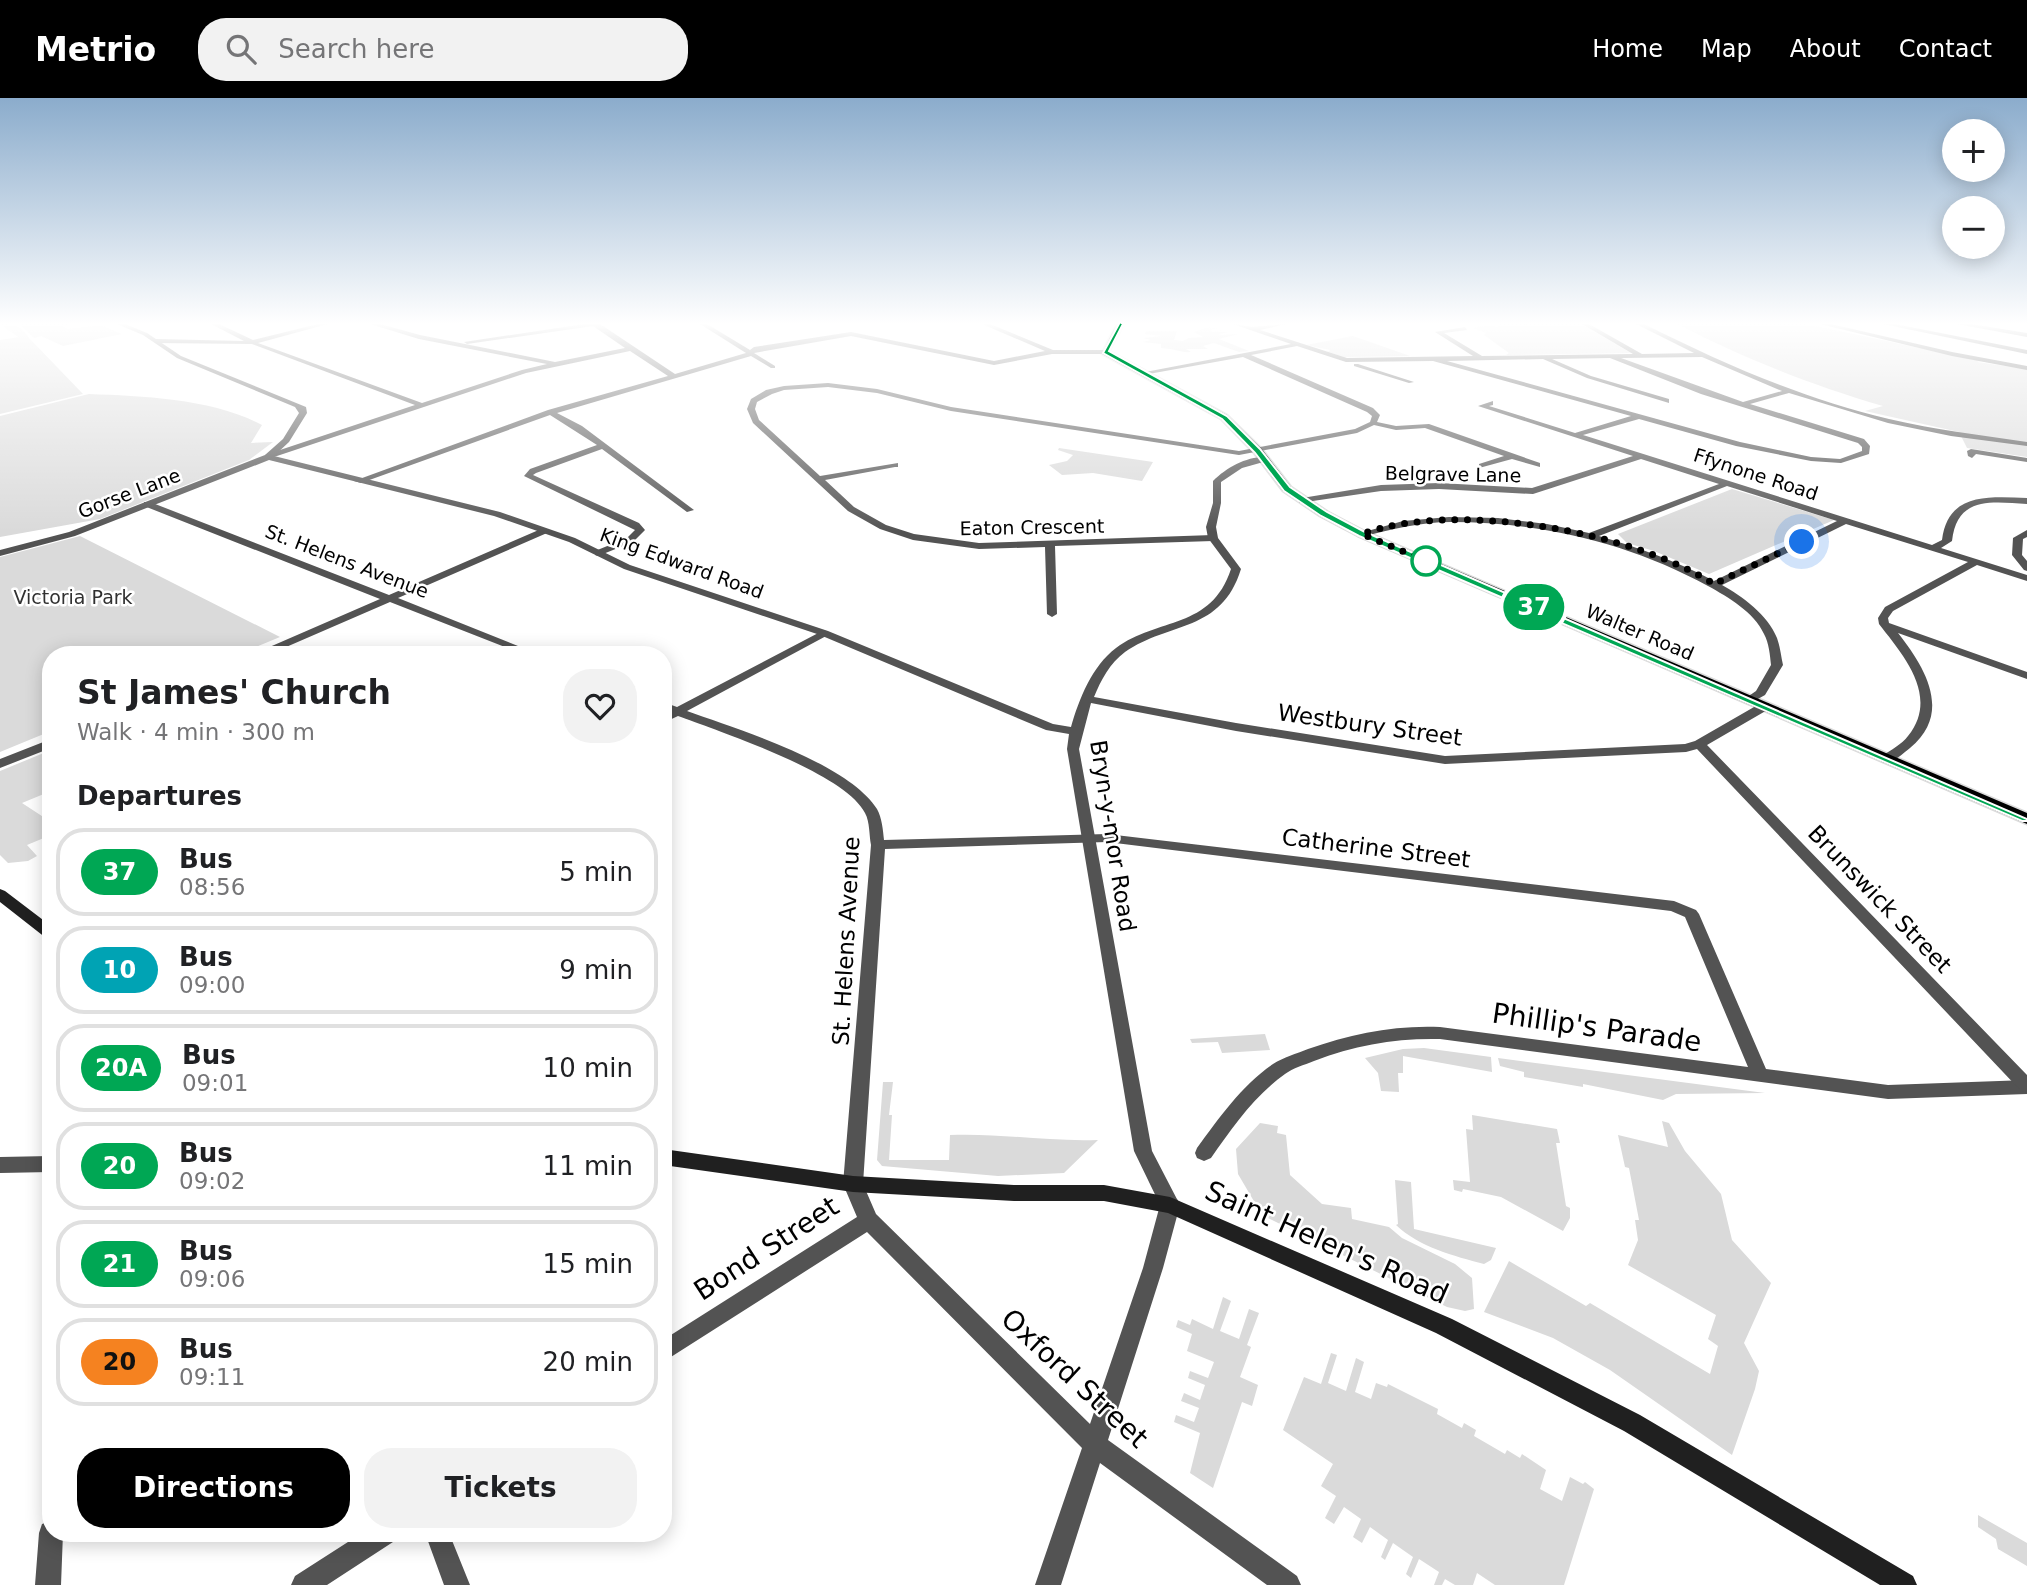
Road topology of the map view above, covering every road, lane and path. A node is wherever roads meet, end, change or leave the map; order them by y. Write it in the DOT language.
graph roads {
  1 [pos="266,393"];
  2 [pos="390,393"];
  3 [pos="456,393"];
  4 [pos="616,393"];
  5 [pos="767,393"];
  6 [pos="880,393"];
  7 [pos="1182,393"];
  8 [pos="1332,393"];
  9 [pos="1561,393"];
  10 [pos="1642,393"];
  11 [pos="1711,393"];
  12 [pos="1781,393"];
  13 [pos="1798,393"];
  14 [pos="1666,401"];
  15 [pos="1489,403"];
  16 [pos="422,405"];
  17 [pos="1742,405"];
  18 [pos="551,412"];
  19 [pos="1641,415"];
  20 [pos="1373,424"];
  21 [pos="1576,435"];
  22 [pos="2027,444"];
  23 [pos="602,446"];
  24 [pos="1261,455"];
  25 [pos="1513,456"];
  26 [pos="1641,456"];
  27 [pos="1972,456"];
  28 [pos="268,457"];
  29 [pos="2027,460"];
  30 [pos="895,465"];
  31 [pos="1537,465"];
  32 [pos="1482,466"];
  33 [pos="819,480"];
  34 [pos="358,481"];
  35 [pos="1728,483"];
  36 [pos="1302,500"];
  37 [pos="2027,500"];
  38 [pos="147,504"];
  39 [pos="690,509"];
  40 [pos="1846,520"];
  41 [pos="544,531"];
  42 [pos="2027,533"];
  43 [pos="1362,534"];
  44 [pos="1590,536"];
  45 [pos="1213,538"];
  46 [pos="1050,544"];
  47 [pos="1934,548"];
  48 [pos="0,553"];
  49 [pos="598,553"];
  50 [pos="1976,562"];
  51 [pos="2027,568"];
  52 [pos="2027,578"];
  53 [pos="1714,584"];
  54 [pos="389,598"];
  55 [pos="1052,614"];
  56 [pos="1884,624"];
  57 [pos="824,633"];
  58 [pos="280,646"];
  59 [pos="512,646"];
  60 [pos="2027,676"];
  61 [pos="1087,699"];
  62 [pos="1749,700"];
  63 [pos="1765,706"];
  64 [pos="672,710"];
  65 [pos="672,713"];
  66 [pos="1074,731"];
  67 [pos="1699,744"];
  68 [pos="42,747"];
  69 [pos="1887,759"];
  70 [pos="0,764"];
  71 [pos="2027,818"];
  72 [pos="1088,839"];
  73 [pos="878,845"];
  74 [pos="0,894"];
  75 [pos="42,927"];
  76 [pos="1760,1075"];
  77 [pos="2027,1087"];
  78 [pos="1204,1153"];
  79 [pos="672,1158"];
  80 [pos="42,1164"];
  81 [pos="0,1165"];
  82 [pos="853,1184"];
  83 [pos="1170,1205"];
  84 [pos="867,1220"];
  85 [pos="672,1346"];
  86 [pos="1094,1444"];
  87 [pos="50,1542"];
  88 [pos="370,1542"];
  89 [pos="441,1542"];
  90 [pos="48,1585"];
  91 [pos="304,1585"];
  92 [pos="457,1585"];
  93 [pos="1048,1585"];
  94 [pos="1288,1585"];
  95 [pos="1904,1585"];
  1 -- 28 [label="street"];
  2 -- 16 [label="street"];
  3 -- 16 [label="street, Gorse Lane"];
  4 -- 18 [label="street"];
  5 -- 33 [label="street, Eaton Crescent"];
  6 -- 24 [label="street, Eaton Crescent"];
  7 -- 24 [label="main road, Walter Road"];
  8 -- 20 [label="street"];
  9 -- 19 [label="street"];
  10 -- 14 [label="street"];
  11 -- 17 [label="street"];
  12 -- 17 [label="street"];
  13 -- 22 [label="street"];
  15 -- 21 [label="street, Ffynone Road"];
  16 -- 28 [label="street, Gorse Lane"];
  17 -- 19 [label="street"];
  18 -- 23 [label="street"];
  18 -- 34 [label="street"];
  19 -- 21 [label="street"];
  20 -- 24 [label="street"];
  20 -- 25 [label="street"];
  21 -- 26 [label="street, Ffynone Road"];
  23 -- 39 [label="street"];
  23 -- 49 [label="street"];
  24 -- 36 [label="main road, Walter Road"];
  24 -- 45 [label="street"];
  25 -- 31 [label="street"];
  25 -- 32 [label="street"];
  26 -- 35 [label="street, Ffynone Road"];
  26 -- 36 [label="street, Belgrave Lane"];
  27 -- 29 [label="street"];
  28 -- 34 [label="street, King Edward Road"];
  28 -- 38 [label="street, Gorse Lane"];
  30 -- 33 [label="street"];
  33 -- 46 [label="street, Eaton Crescent"];
  34 -- 41 [label="street, King Edward Road"];
  35 -- 40 [label="street, Ffynone Road"];
  35 -- 44 [label="street"];
  36 -- 43 [label="main road, Walter Road"];
  37 -- 47 [label="street"];
  38 -- 48 [label="street, Gorse Lane"];
  38 -- 54 [label="street, St. Helens Avenue"];
  40 -- 47 [label="street, Ffynone Road"];
  40 -- 53 [label="street"];
  41 -- 49 [label="street, King Edward Road"];
  41 -- 54 [label="street"];
  42 -- 51 [label="street"];
  43 -- 44 [label="street"];
  43 -- 62 [label="main road, Walter Road"];
  44 -- 53 [label="street"];
  45 -- 46 [label="street, Eaton Crescent"];
  45 -- 61 [label="street, Bryn-y-mor Road"];
  46 -- 55 [label="street"];
  47 -- 50 [label="street, Ffynone Road"];
  49 -- 57 [label="street, King Edward Road"];
  50 -- 52 [label="street, Ffynone Road"];
  50 -- 56 [label="street"];
  53 -- 62 [label="street"];
  54 -- 58 [label="street"];
  54 -- 59 [label="street, St. Helens Avenue"];
  56 -- 60 [label="street"];
  56 -- 69 [label="street"];
  57 -- 64 [label="street"];
  57 -- 66 [label="street, King Edward Road"];
  61 -- 66 [label="street, Bryn-y-mor Road"];
  61 -- 67 [label="street, Westbury Street"];
  62 -- 63 [label="main road, Walter Road"];
  63 -- 67 [label="street, Westbury Street"];
  63 -- 69 [label="main road, Walter Road"];
  65 -- 73 [label="street, St. Helens Avenue"];
  66 -- 72 [label="street, Bryn-y-mor Road"];
  67 -- 77 [label="street, Brunswick Street"];
  68 -- 70 [label="street"];
  69 -- 71 [label="main road, Walter Road"];
  72 -- 73 [label="street, Catherine Street"];
  72 -- 76 [label="street, Catherine Street"];
  72 -- 83 [label="street, Bryn-y-mor Road"];
  73 -- 82 [label="street, St. Helens Avenue"];
  74 -- 75 [label="main road"];
  76 -- 77 [label="street, Phillip's Parade"];
  76 -- 78 [label="street, Phillip's Parade"];
  79 -- 82 [label="main road, Saint Helen's Road"];
  80 -- 81 [label="street"];
  82 -- 83 [label="main road, Saint Helen's Road"];
  82 -- 84 [label="street, Oxford Street"];
  83 -- 86 [label="street"];
  83 -- 95 [label="main road, Saint Helen's Road"];
  84 -- 85 [label="street, Bond Street"];
  84 -- 86 [label="street, Oxford Street"];
  86 -- 93 [label="street"];
  86 -- 94 [label="street, Oxford Street"];
  87 -- 90 [label="street"];
  88 -- 91 [label="street"];
  89 -- 92 [label="street"];
}
